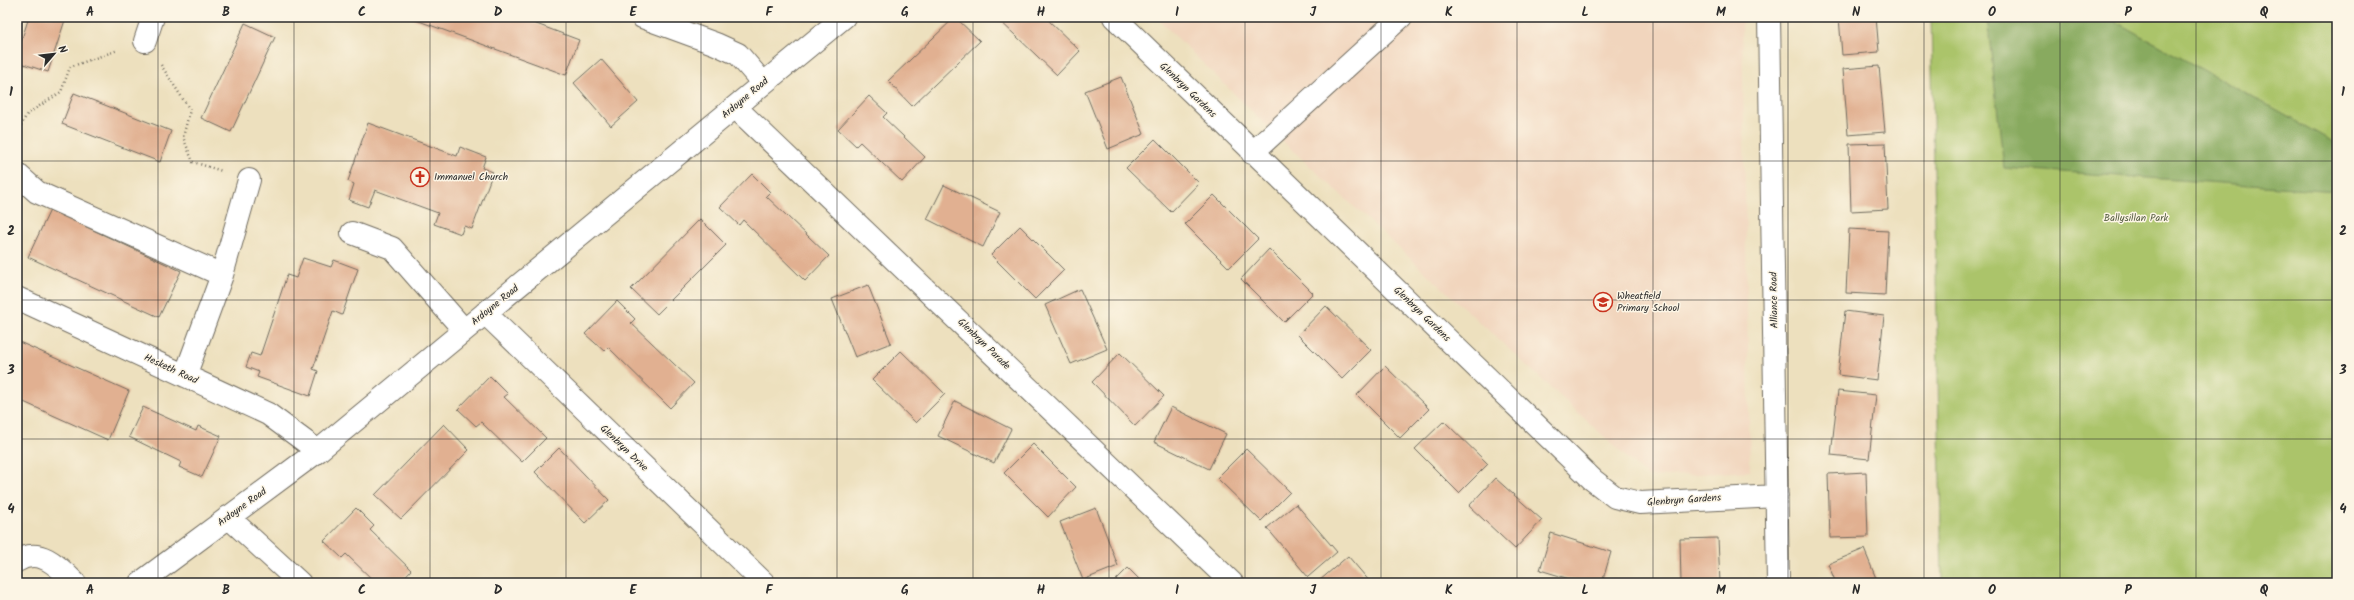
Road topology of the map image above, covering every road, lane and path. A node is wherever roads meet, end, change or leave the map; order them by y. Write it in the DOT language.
graph roads {
  1 [pos="153,17"];
  2 [pos="642,17"];
  3 [pos="844,17"];
  4 [pos="1114,17"];
  5 [pos="1401,17"];
  6 [pos="1769,17"];
  7 [pos="145,41"];
  8 [pos="764,83"];
  9 [pos="735,107"];
  10 [pos="17,133"];
  11 [pos="1252,153"];
  12 [pos="17,174"];
  13 [pos="249,180"];
  14 [pos="352,233"];
  15 [pos="222,275"];
  16 [pos="17,298"];
  17 [pos="485,314"];
  18 [pos="464,330"];
  19 [pos="185,376"];
  20 [pos="318,451"];
  21 [pos="1776,496"];
  22 [pos="228,517"];
  23 [pos="17,561"];
  24 [pos="75,583"];
  25 [pos="140,583"];
  26 [pos="300,583"];
  27 [pos="764,583"];
  28 [pos="1232,583"];
  29 [pos="1778,583"];
  1 -- 7 [label="street"];
  2 -- 8 [label="street"];
  3 -- 8 [label="street, Ardoyne Road"];
  4 -- 11 [label="street, Glenbryn Gardens"];
  5 -- 11 [label="street"];
  6 -- 21 [label="street, Alliance Road"];
  7 -- 10 [label="path"];
  7 -- 13 [label="path"];
  8 -- 9 [label="street, Ardoyne Road"];
  9 -- 17 [label="street, Ardoyne Road"];
  9 -- 28 [label="street, Glenbryn Parade"];
  11 -- 21 [label="street, Glenbryn Gardens"];
  12 -- 15 [label="street"];
  13 -- 15 [label="street"];
  14 -- 18 [label="street"];
  15 -- 19 [label="street"];
  16 -- 19 [label="street, Hesketh Road"];
  17 -- 18 [label="street, Ardoyne Road"];
  17 -- 27 [label="street, Glenbryn Drive"];
  18 -- 20 [label="street, Ardoyne Road"];
  19 -- 20 [label="street, Hesketh Road"];
  20 -- 22 [label="street, Ardoyne Road"];
  21 -- 29 [label="street, Alliance Road"];
  22 -- 25 [label="street, Ardoyne Road"];
  22 -- 26 [label="street"];
  23 -- 24 [label="street"];
}
